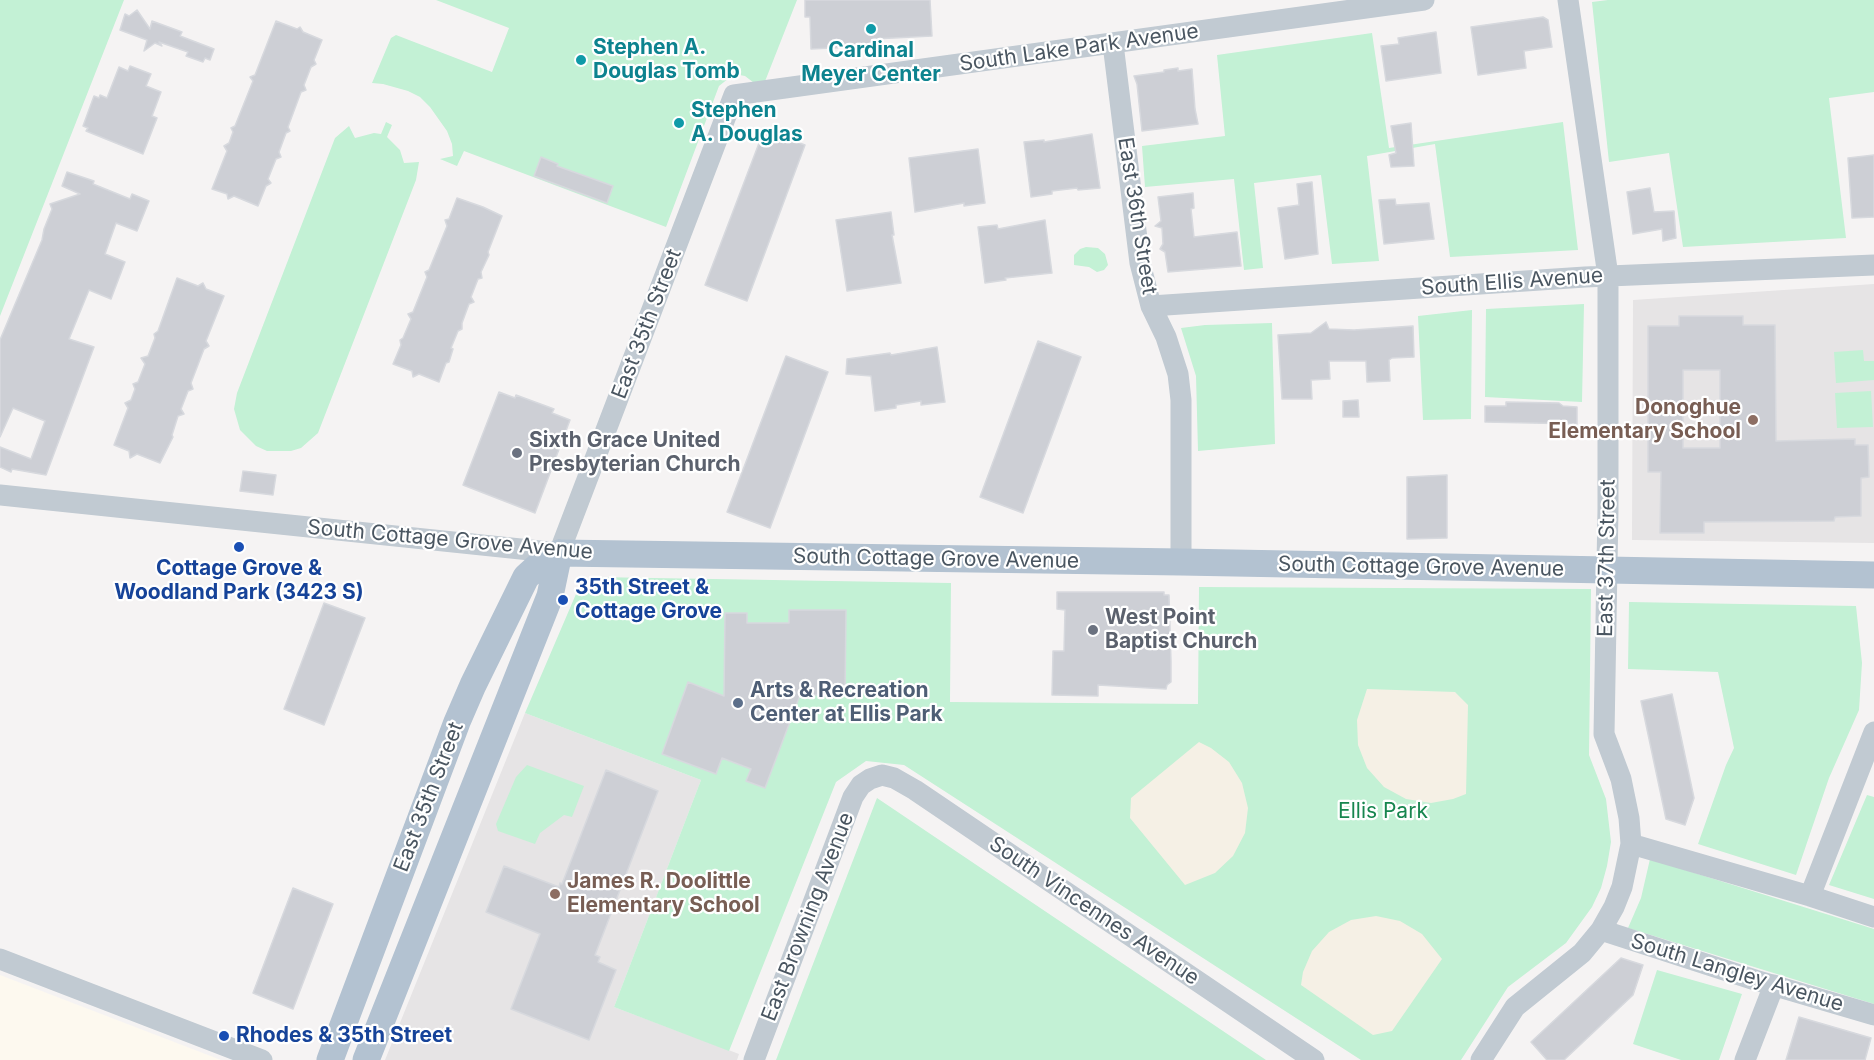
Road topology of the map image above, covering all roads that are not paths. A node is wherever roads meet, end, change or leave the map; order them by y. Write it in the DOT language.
graph roads {
  1 [pos="1424,0"];
  2 [pos="1568,0"];
  3 [pos="1113,44"];
  4 [pos="734,95"];
  5 [pos="1874,265"];
  6 [pos="1608,276"];
  7 [pos="1151,306"];
  8 [pos="0,495"];
  9 [pos="558,553"];
  10 [pos="1180,562"];
  11 [pos="1607,570"];
  12 [pos="1874,575"];
  13 [pos="1874,732"];
  14 [pos="870,779"];
  15 [pos="1631,844"];
  16 [pos="1810,896"];
  17 [pos="1874,916"];
  18 [pos="1601,930"];
  19 [pos="0,959"];
  20 [pos="1774,985"];
  21 [pos="1874,1015"];
  22 [pos="261,1060"];
  23 [pos="330,1060"];
  24 [pos="366,1060"];
  25 [pos="754,1060"];
  26 [pos="1314,1060"];
  27 [pos="1481,1060"];
  28 [pos="1745,1060"];
  1 -- 3 [label="street, South Lake Park Avenue"];
  2 -- 6 [label="street, East 37th Street"];
  3 -- 4 [label="street, South Lake Park Avenue"];
  3 -- 7 [label="street, East 36th Street"];
  4 -- 9 [label="street, East 35th Street"];
  5 -- 6 [label="street, South Ellis Avenue"];
  6 -- 7 [label="street, South Ellis Avenue"];
  6 -- 11 [label="street, East 37th Street"];
  7 -- 10 [label="street, East 36th Street"];
  8 -- 9 [label="street, South Cottage Grove Avenue"];
  9 -- 10 [label="main road, South Cottage Grove Avenue"];
  9 -- 23 [label="main road, East 35th Street"];
  9 -- 24 [label="main road, East 35th Street"];
  10 -- 11 [label="main road, South Cottage Grove Avenue"];
  11 -- 12 [label="main road, South Cottage Grove Avenue"];
  11 -- 15 [label="street, East 37th Street"];
  13 -- 16 [label="street"];
  14 -- 25 [label="street, East Browning Avenue"];
  14 -- 26 [label="street, South Vincennes Avenue"];
  15 -- 16 [label="street"];
  15 -- 18 [label="street, East 37th Street"];
  16 -- 17 [label="street"];
  18 -- 20 [label="street, South Langley Avenue"];
  18 -- 27 [label="street, East 37th Street"];
  19 -- 22 [label="street"];
  20 -- 21 [label="street, South Langley Avenue"];
  20 -- 28 [label="street"];
}
